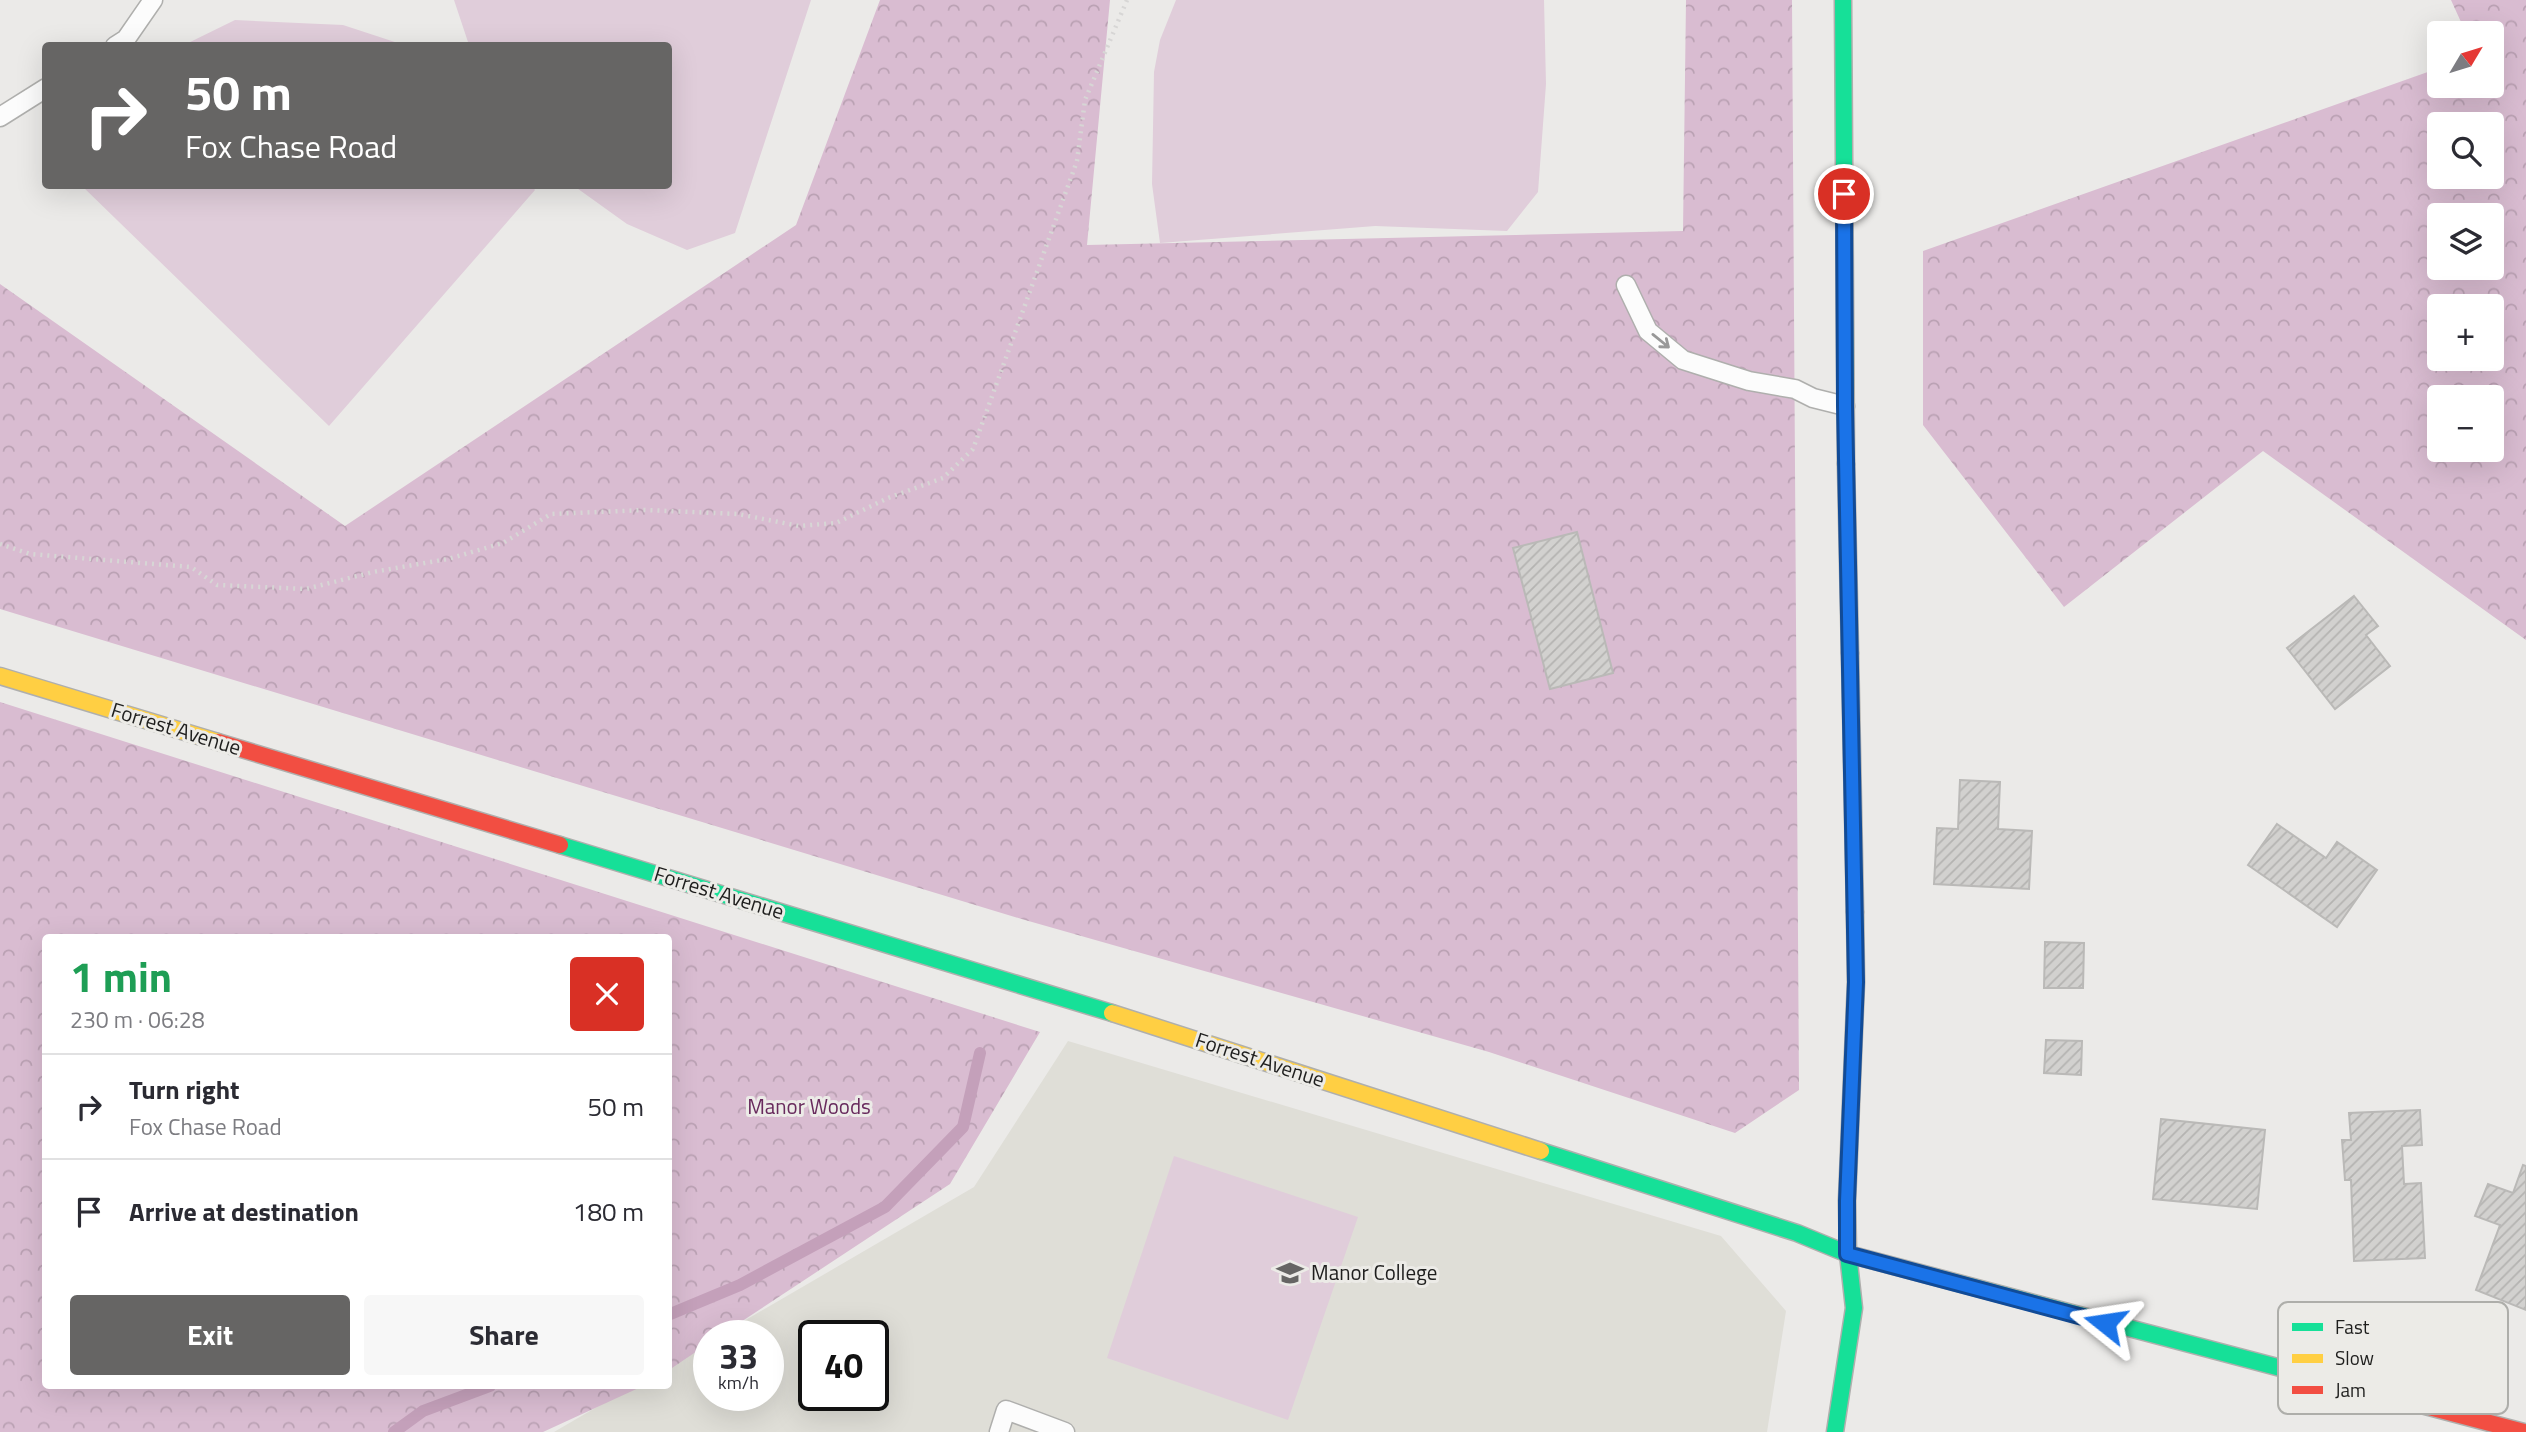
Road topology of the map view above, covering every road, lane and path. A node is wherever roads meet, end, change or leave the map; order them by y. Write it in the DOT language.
graph roads {
  1 [pos="153,0"];
  2 [pos="1127,0"];
  3 [pos="1843,0"];
  4 [pos="122,42"];
  5 [pos="42,91"];
  6 [pos="0,117"];
  7 [pos="1626,285"];
  8 [pos="1845,406"];
  9 [pos="0,544"];
  10 [pos="0,676"];
  11 [pos="1847,1254"];
  12 [pos="2278,1368"];
  13 [pos="2455,1414"];
  14 [pos="999,1432"];
  15 [pos="1065,1432"];
  16 [pos="1835,1432"];
  17 [pos="2524,1432"];
  1 -- 4 [label="lane"];
  2 -- 9 [label="path"];
  3 -- 8 [label="street"];
  5 -- 6 [label="lane"];
  7 -- 8 [label="lane, one-way"];
  8 -- 11 [label="street"];
  10 -- 11 [label="street, Forrest Avenue"];
  11 -- 12 [label="street, Forrest Avenue"];
  11 -- 16 [label="street"];
  13 -- 17 [label="street, Forrest Avenue"];
  14 -- 15 [label="lane"];
}
